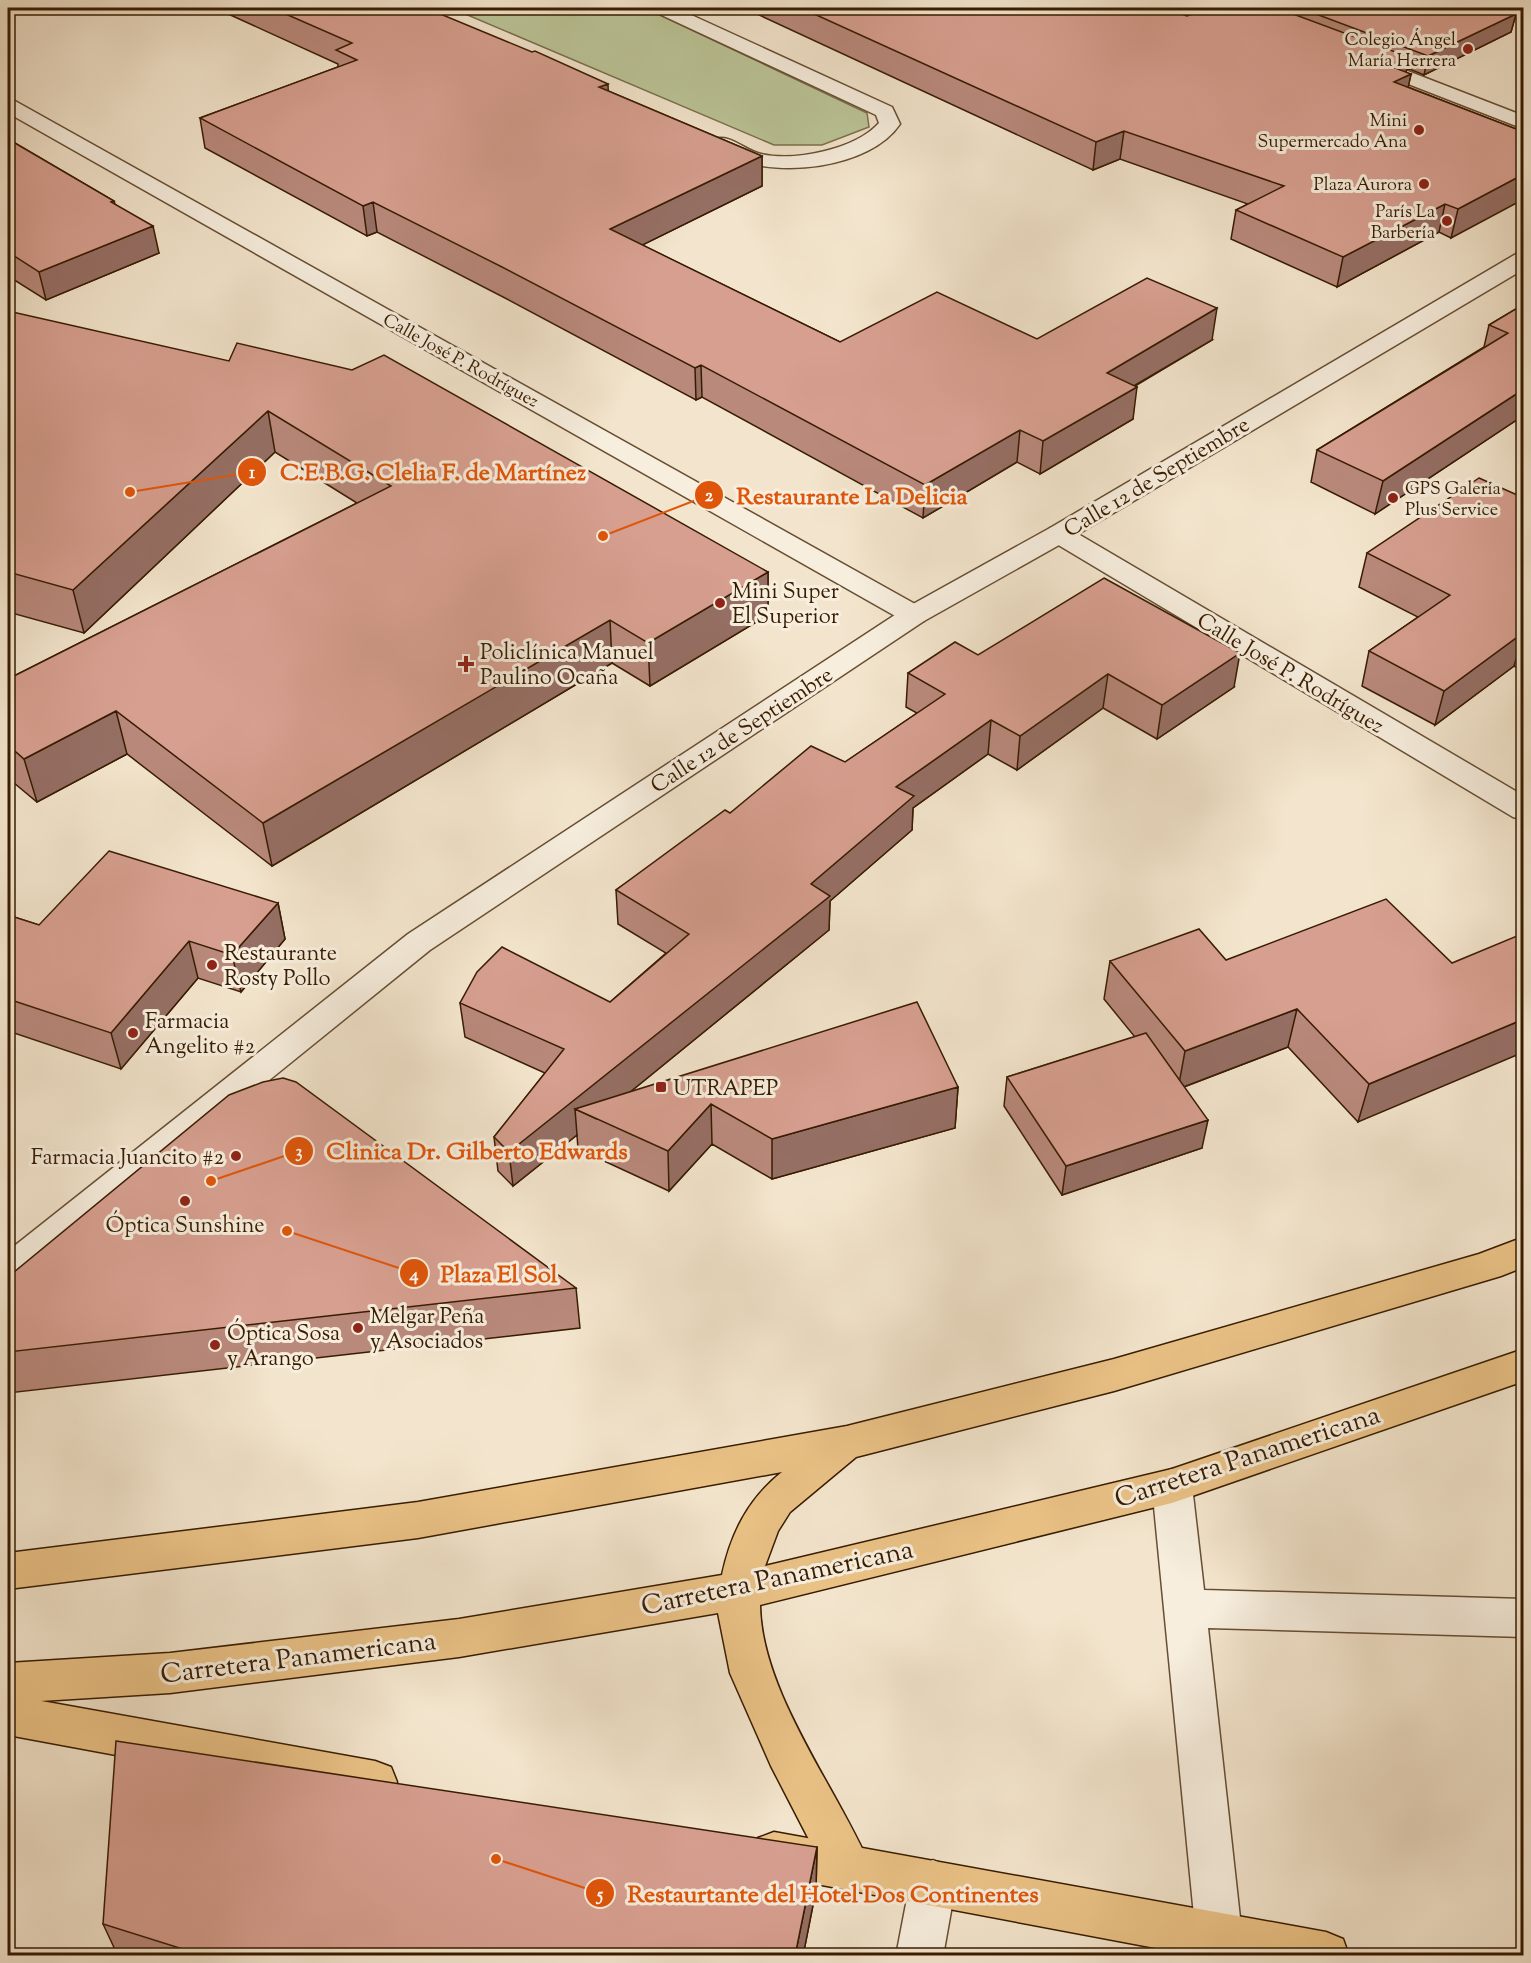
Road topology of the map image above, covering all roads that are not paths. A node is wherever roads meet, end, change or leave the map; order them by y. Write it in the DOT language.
graph roads {
  1 [pos="662,8"];
  2 [pos="1350,55"];
  3 [pos="8,105"];
  4 [pos="1524,123"];
  5 [pos="705,136"];
  6 [pos="1524,259"];
  7 [pos="1059,534"];
  8 [pos="914,615"];
  9 [pos="1524,810"];
  10 [pos="1524,1251"];
  11 [pos="8,1271"];
  12 [pos="1524,1365"];
  13 [pos="847,1443"];
  14 [pos="1172,1486"];
  15 [pos="8,1571"];
  16 [pos="739,1591"];
  17 [pos="1186,1608"];
  18 [pos="1524,1618"];
  19 [pos="8,1683"];
  20 [pos="8,1715"];
  21 [pos="416,1789"];
  22 [pos="731,1847"];
  23 [pos="848,1868"];
  24 [pos="933,1883"];
  25 [pos="1219,1936"];
  26 [pos="919,1956"];
  27 [pos="1326,1956"];
  1 -- 5 [label="street"];
  2 -- 4 [label="street"];
  3 -- 8 [label="street, Calle José P. Rodríguez"];
  6 -- 7 [label="street, Calle 12 de Septiembre"];
  7 -- 8 [label="street, Calle 12 de Septiembre"];
  7 -- 9 [label="street, Calle José P. Rodríguez"];
  8 -- 11 [label="street, Calle 12 de Septiembre"];
  10 -- 13 [label="main road"];
  12 -- 14 [label="main road, Carretera Panamericana"];
  13 -- 15 [label="main road"];
  13 -- 16 [label="main road"];
  14 -- 16 [label="main road, Carretera Panamericana"];
  14 -- 17 [label="street"];
  16 -- 19 [label="main road, Carretera Panamericana"];
  16 -- 23 [label="main road"];
  17 -- 18 [label="street"];
  17 -- 25 [label="street"];
  20 -- 21 [label="main road"];
  22 -- 23 [label="main road"];
  23 -- 24 [label="main road"];
  24 -- 25 [label="main road"];
  24 -- 26 [label="street"];
  25 -- 27 [label="main road"];
}
